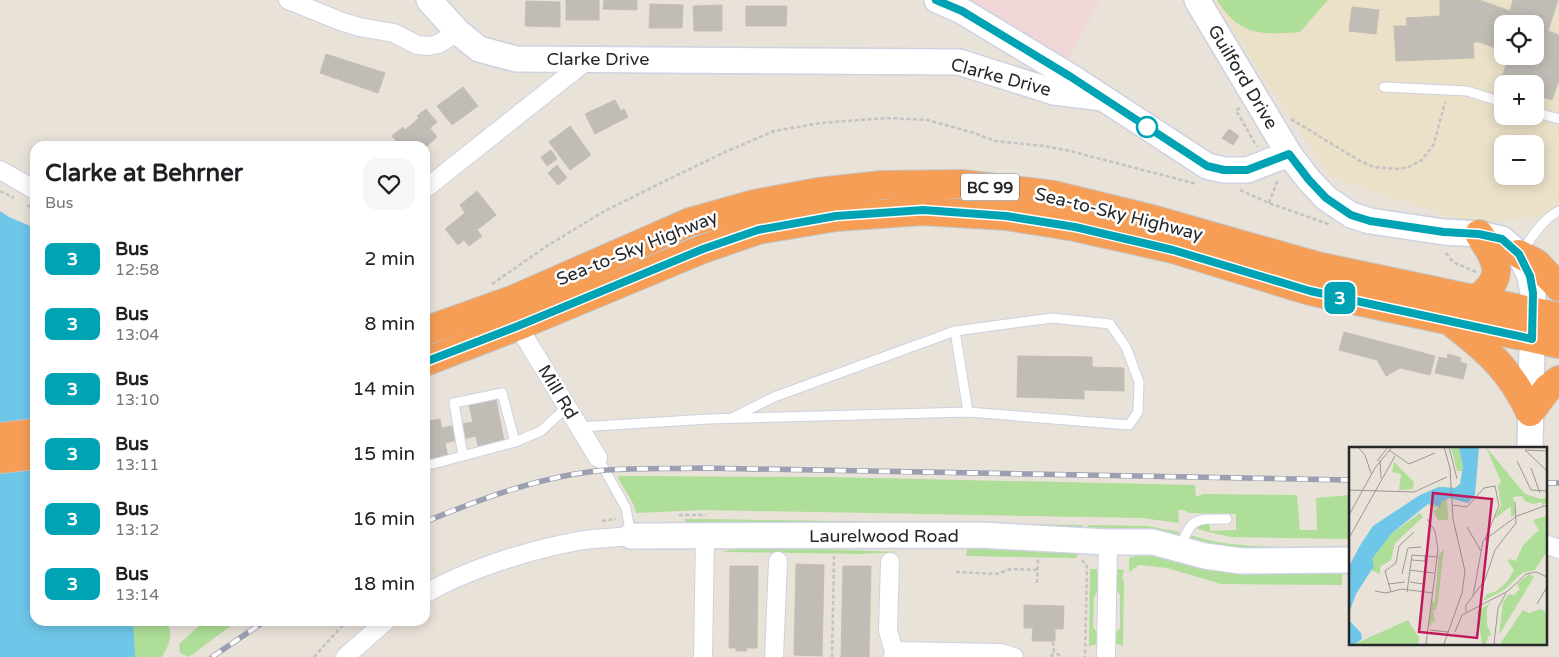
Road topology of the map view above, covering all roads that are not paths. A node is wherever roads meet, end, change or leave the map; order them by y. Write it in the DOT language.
graph roads {
  1 [pos="288,0"];
  2 [pos="429,0"];
  3 [pos="936,0"];
  4 [pos="1197,0"];
  5 [pos="964,6"];
  6 [pos="458,32"];
  7 [pos="590,58"];
  8 [pos="1384,87"];
  9 [pos="1103,98"];
  10 [pos="1494,99"];
  11 [pos="1544,115"];
  12 [pos="1559,119"];
  13 [pos="1289,154"];
  14 [pos="0,170"];
  15 [pos="430,185"];
  16 [pos="30,187"];
  17 [pos="795,196"];
  18 [pos="1559,211"];
  19 [pos="1479,234"];
  20 [pos="1519,254"];
  21 [pos="1559,287"];
  22 [pos="1475,300"];
  23 [pos="1532,312"];
  24 [pos="1559,317"];
  25 [pos="1451,322"];
  26 [pos="518,326"];
  27 [pos="430,329"];
  28 [pos="956,331"];
  29 [pos="1532,339"];
  30 [pos="430,344"];
  31 [pos="1559,344"];
  32 [pos="430,360"];
  33 [pos="1559,380"];
  34 [pos="567,407"];
  35 [pos="968,412"];
  36 [pos="732,418"];
  37 [pos="579,427"];
  38 [pos="1530,429"];
  39 [pos="30,434"];
  40 [pos="0,437"];
  41 [pos="515,442"];
  42 [pos="30,456"];
  43 [pos="463,456"];
  44 [pos="598,458"];
  45 [pos="0,459"];
  46 [pos="430,465"];
  47 [pos="1227,519"];
  48 [pos="631,536"];
  49 [pos="705,536"];
  50 [pos="1108,542"];
  51 [pos="1546,544"];
  52 [pos="1180,548"];
  53 [pos="1559,549"];
  54 [pos="1349,560"];
  55 [pos="778,561"];
  56 [pos="890,562"];
  57 [pos="430,592"];
  58 [pos="380,626"];
  59 [pos="893,654"];
  60 [pos="345,657"];
  61 [pos="703,657"];
  62 [pos="774,657"];
  63 [pos="1014,657"];
  64 [pos="1106,657"];
  1 -- 6 [label="street"];
  2 -- 6 [label="street, Clarke Drive"];
  3 -- 5 [label="street"];
  4 -- 13 [label="street, Guilford Drive"];
  5 -- 9 [label="street"];
  6 -- 7 [label="street, Clarke Drive"];
  7 -- 9 [label="street, Clarke Drive"];
  7 -- 15 [label="street"];
  8 -- 10 [label="lane"];
  9 -- 13 [label="street, Clarke Drive"];
  11 -- 12 [label="lane"];
  13 -- 19 [label="street"];
  14 -- 16 [label="street"];
  17 -- 22 [label="highway, Sea-to-Sky Highway / BC 99"];
  17 -- 26 [label="highway"];
  17 -- 27 [label="highway, Sea-to-Sky Highway / BC 99"];
  18 -- 20 [label="lane"];
  19 -- 20 [label="street"];
  19 -- 22 [label="highway"];
  20 -- 21 [label="highway"];
  20 -- 23 [label="street"];
  22 -- 23 [label="highway, Sea-to-Sky Highway / BC 99"];
  23 -- 24 [label="highway, Sea-to-Sky Highway / BC 99"];
  23 -- 29 [label="street"];
  25 -- 26 [label="highway, Sea-to-Sky Highway / BC 99"];
  25 -- 29 [label="highway, Sea-to-Sky Highway / BC 99"];
  25 -- 38 [label="highway"];
  26 -- 30 [label="highway"];
  26 -- 32 [label="highway, Sea-to-Sky Highway / BC 99"];
  26 -- 34 [label="street, Mill Rd"];
  28 -- 35 [label="lane"];
  28 -- 35 [label="lane"];
  28 -- 36 [label="lane"];
  29 -- 31 [label="highway, Sea-to-Sky Highway / BC 99"];
  29 -- 38 [label="street"];
  33 -- 38 [label="highway"];
  34 -- 37 [label="street, Mill Rd"];
  34 -- 41 [label="lane"];
  35 -- 36 [label="lane"];
  36 -- 37 [label="lane"];
  37 -- 44 [label="street, Mill Rd"];
  39 -- 40 [label="highway"];
  41 -- 43 [label="lane"];
  41 -- 43 [label="lane"];
  42 -- 45 [label="highway"];
  43 -- 46 [label="lane"];
  44 -- 48 [label="lane"];
  47 -- 52 [label="lane"];
  48 -- 49 [label="street, Laurelwood Road"];
  48 -- 57 [label="street, Laurelwood Road"];
  49 -- 50 [label="street, Laurelwood Road"];
  49 -- 61 [label="street"];
  50 -- 52 [label="street, Laurelwood Road"];
  50 -- 64 [label="street"];
  51 -- 53 [label="street"];
  52 -- 54 [label="street, Laurelwood Road"];
  55 -- 62 [label="street"];
  56 -- 59 [label="street"];
  58 -- 60 [label="street"];
  59 -- 63 [label="street"];
}
